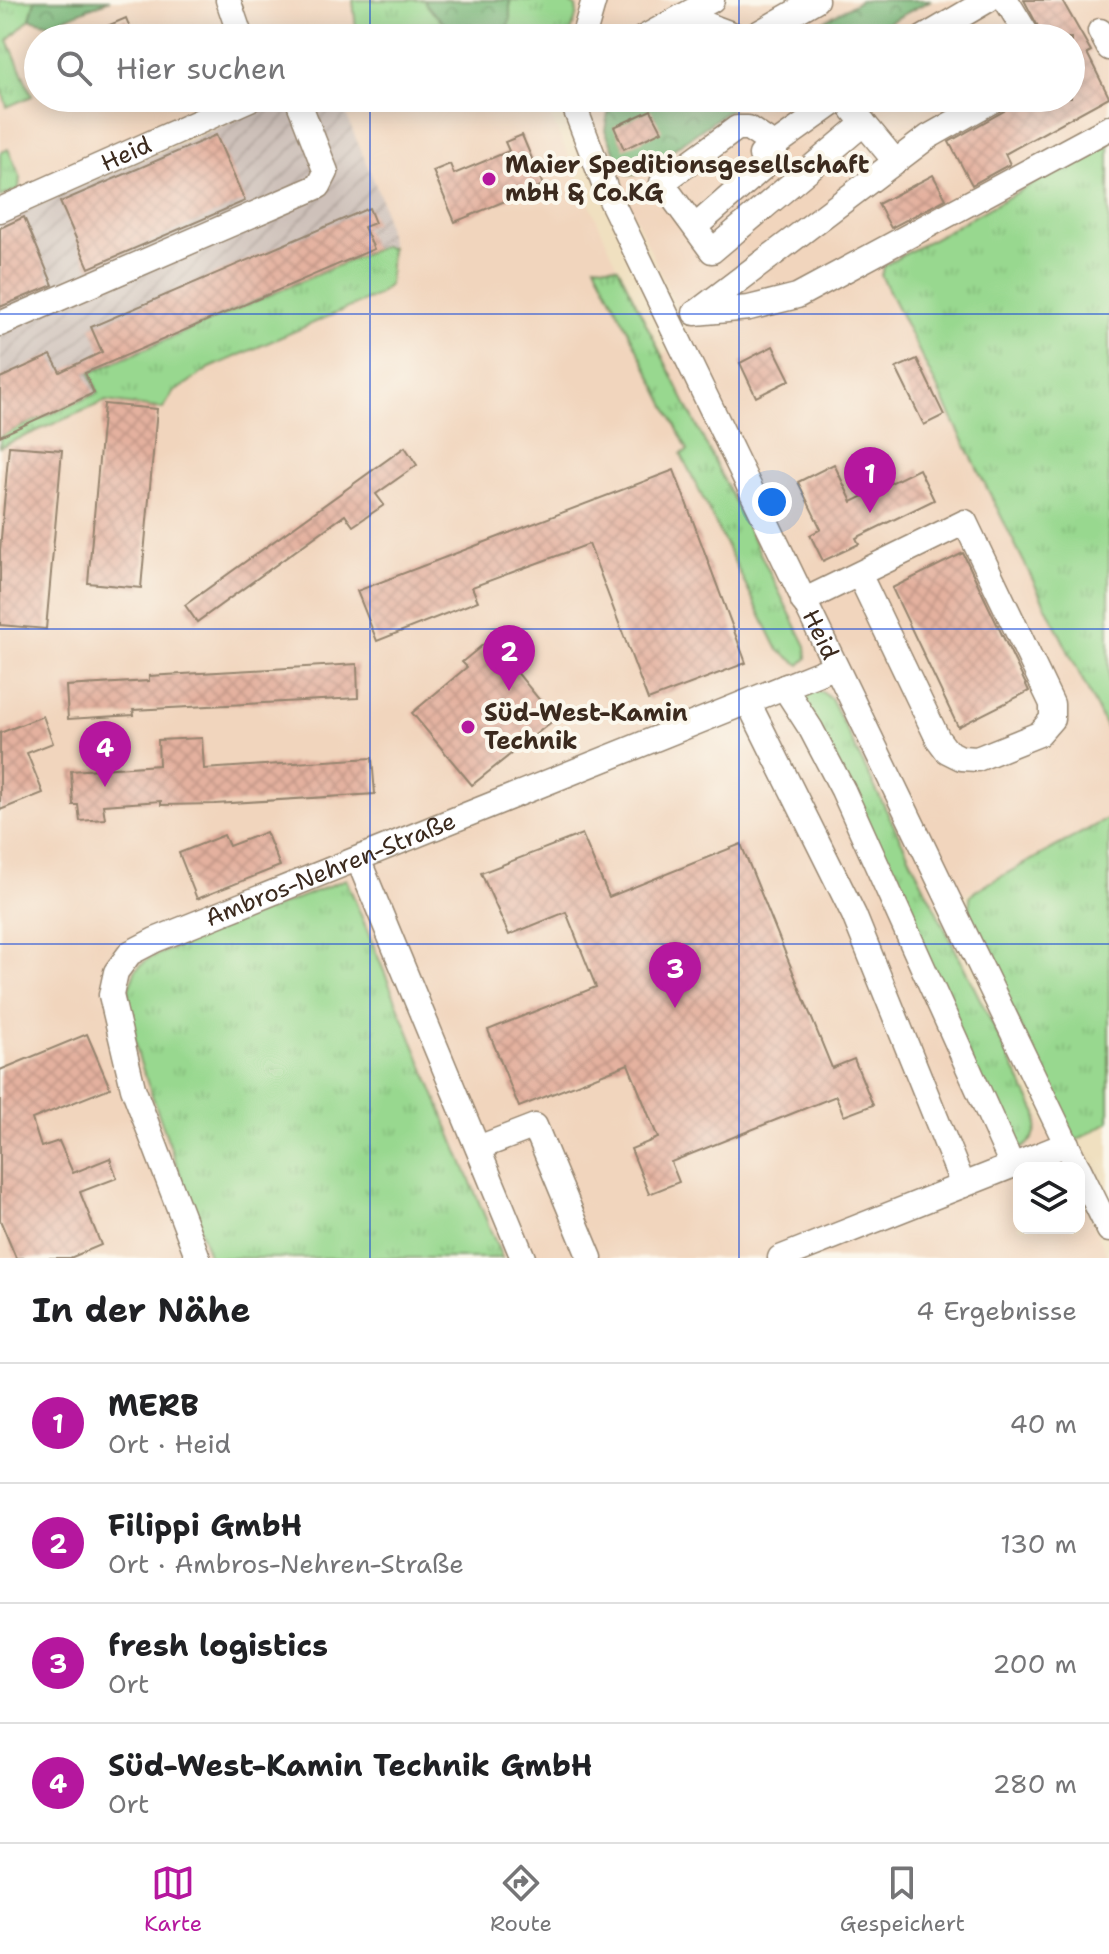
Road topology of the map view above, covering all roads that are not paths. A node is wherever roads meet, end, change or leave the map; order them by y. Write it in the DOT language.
graph roads {
  1 [pos="228,0"];
  2 [pos="594,0"];
  3 [pos="712,0"];
  4 [pos="816,0"];
  5 [pos="988,0"];
  6 [pos="1006,0"];
  7 [pos="683,16"];
  8 [pos="236,24"];
  9 [pos="587,24"];
  10 [pos="668,24"];
  11 [pos="704,24"];
  12 [pos="774,24"];
  13 [pos="947,24"];
  14 [pos="1021,24"];
  15 [pos="220,112"];
  16 [pos="302,112"];
  17 [pos="576,112"];
  18 [pos="822,112"];
  19 [pos="854,112"];
  20 [pos="972,112"];
  21 [pos="864,123"];
  22 [pos="1109,128"];
  23 [pos="775,146"];
  24 [pos="895,161"];
  25 [pos="0,210"];
  26 [pos="689,219"];
  27 [pos="695,313"];
  28 [pos="0,324"];
  29 [pos="673,330"];
  30 [pos="859,574"];
  31 [pos="803,601"];
  32 [pos="834,667"];
  33 [pos="784,687"];
  34 [pos="748,702"];
  35 [pos="358,859"];
  36 [pos="1067,1144"];
  37 [pos="478,1148"];
  38 [pos="1076,1162"];
  39 [pos="1012,1165"];
  40 [pos="1085,1181"];
  41 [pos="963,1185"];
  42 [pos="1109,1230"];
  43 [pos="198,1258"];
  44 [pos="523,1258"];
  45 [pos="590,1258"];
  46 [pos="780,1258"];
  1 -- 8 [label="street"];
  2 -- 9 [label="street"];
  3 -- 7 [label="street"];
  4 -- 12 [label="street"];
  5 -- 13 [label="street"];
  6 -- 14 [label="street"];
  7 -- 10 [label="street"];
  7 -- 11 [label="street"];
  15 -- 25 [label="street, Heid"];
  16 -- 28 [label="street"];
  17 -- 29 [label="street, Heid"];
  18 -- 23 [label="street"];
  19 -- 21 [label="street"];
  20 -- 24 [label="street"];
  21 -- 24 [label="street"];
  21 -- 26 [label="street"];
  22 -- 27 [label="street"];
  23 -- 26 [label="street"];
  23 -- 26 [label="street"];
  24 -- 27 [label="street"];
  27 -- 29 [label="street"];
  29 -- 31 [label="street, Heid"];
  30 -- 30 [label="street"];
  30 -- 31 [label="street"];
  31 -- 32 [label="street, Heid"];
  32 -- 33 [label="street, Ambros-Nehren-Straße"];
  32 -- 36 [label="street, Heid"];
  33 -- 34 [label="street, Ambros-Nehren-Straße"];
  33 -- 39 [label="street"];
  34 -- 35 [label="street, Ambros-Nehren-Straße"];
  34 -- 41 [label="street"];
  35 -- 37 [label="street"];
  35 -- 43 [label="street, Ambros-Nehren-Straße"];
  36 -- 38 [label="street, Heid"];
  36 -- 39 [label="street"];
  37 -- 44 [label="street"];
  37 -- 45 [label="street"];
  39 -- 41 [label="street"];
  40 -- 42 [label="street, Heid"];
  41 -- 46 [label="street"];
}
